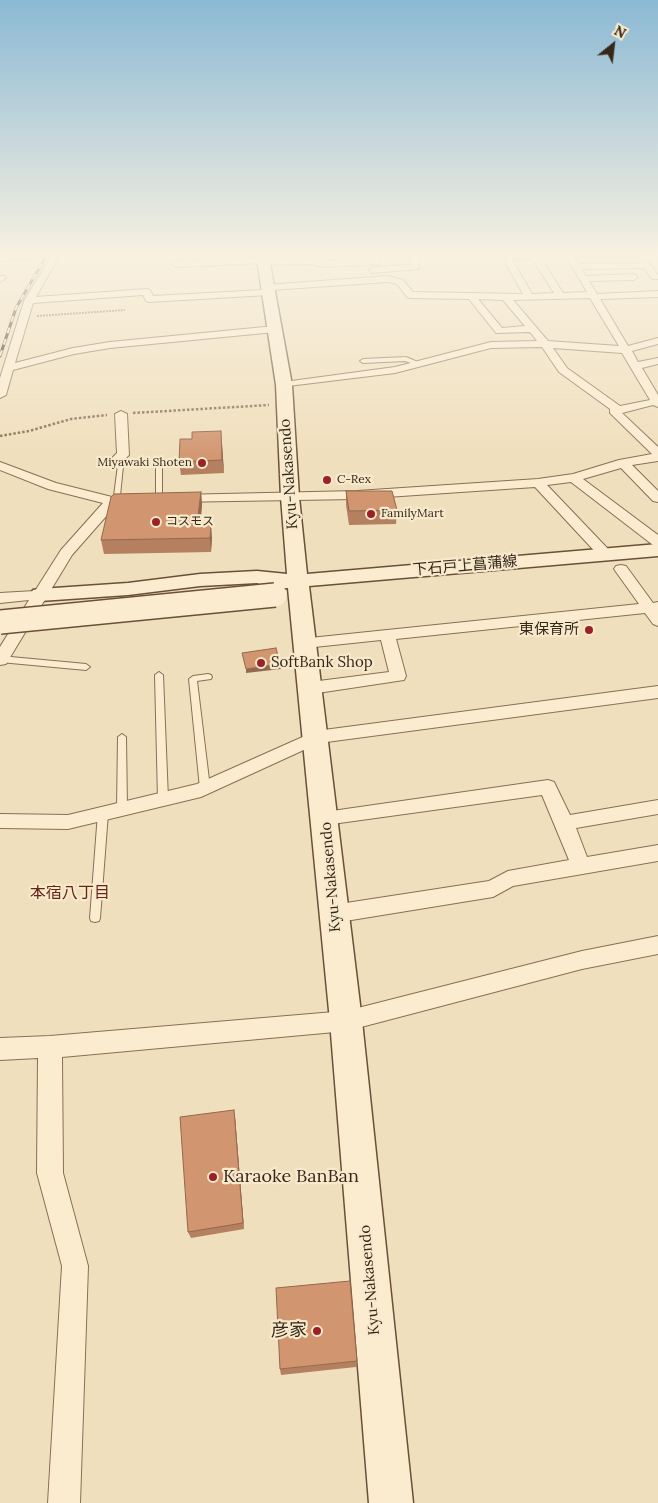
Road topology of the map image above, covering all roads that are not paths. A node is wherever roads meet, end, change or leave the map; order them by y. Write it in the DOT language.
graph roads {
  1 [pos="22,323"];
  2 [pos="274,323"];
  3 [pos="493,323"];
  4 [pos="528,323"];
  5 [pos="610,323"];
  6 [pos="275,329"];
  7 [pos="533,329"];
  8 [pos="658,341"];
  9 [pos="545,344"];
  10 [pos="625,350"];
  11 [pos="363,361"];
  12 [pos="658,361"];
  13 [pos="417,363"];
  14 [pos="634,366"];
  15 [pos="8,368"];
  16 [pos="0,395"];
  17 [pos="284,395"];
  18 [pos="657,402"];
  19 [pos="618,410"];
  20 [pos="121,414"];
  21 [pos="658,455"];
  22 [pos="624,463"];
  23 [pos="0,466"];
  24 [pos="120,466"];
  25 [pos="158,466"];
  26 [pos="574,478"];
  27 [pos="538,484"];
  28 [pos="290,497"];
  29 [pos="658,498"];
  30 [pos="159,499"];
  31 [pos="112,501"];
  32 [pos="658,542"];
  33 [pos="658,550"];
  34 [pos="605,554"];
  35 [pos="658,566"];
  36 [pos="621,569"];
  37 [pos="289,591"];
  38 [pos="40,595"];
  39 [pos="0,598"];
  40 [pos="653,608"];
  41 [pos="0,609"];
  42 [pos="658,621"];
  43 [pos="0,622"];
  44 [pos="10,630"];
  45 [pos="387,635"];
  46 [pos="305,643"];
  47 [pos="0,659"];
  48 [pos="86,667"];
  49 [pos="158,675"];
  50 [pos="208,677"];
  51 [pos="310,688"];
  52 [pos="658,692"];
  53 [pos="122,737"];
  54 [pos="316,737"];
  55 [pos="205,788"];
  56 [pos="163,799"];
  57 [pos="658,807"];
  58 [pos="122,809"];
  59 [pos="104,813"];
  60 [pos="325,818"];
  61 [pos="0,821"];
  62 [pos="564,823"];
  63 [pos="658,853"];
  64 [pos="581,867"];
  65 [pos="333,914"];
  66 [pos="95,918"];
  67 [pos="658,945"];
  68 [pos="346,1021"];
  69 [pos="50,1047"];
  70 [pos="0,1049"];
  71 [pos="64,1503"];
  72 [pos="392,1503"];
  1 -- 15 [label="street"];
  2 -- 6 [label="main road, Kyu-Nakasendo"];
  3 -- 7 [label="street"];
  4 -- 7 [label="street"];
  5 -- 10 [label="street"];
  6 -- 15 [label="street"];
  6 -- 17 [label="main road, Kyu-Nakasendo"];
  7 -- 9 [label="street"];
  8 -- 10 [label="street"];
  9 -- 10 [label="street"];
  9 -- 13 [label="street"];
  9 -- 19 [label="street"];
  10 -- 14 [label="street"];
  11 -- 13 [label="lane"];
  12 -- 14 [label="street"];
  13 -- 17 [label="street"];
  14 -- 18 [label="street"];
  15 -- 16 [label="street"];
  17 -- 28 [label="main road, Kyu-Nakasendo"];
  18 -- 19 [label="street"];
  19 -- 21 [label="street"];
  20 -- 24 [label="street"];
  21 -- 22 [label="street"];
  22 -- 26 [label="street"];
  22 -- 29 [label="street"];
  23 -- 31 [label="street"];
  24 -- 31 [label="lane"];
  25 -- 30 [label="lane"];
  26 -- 27 [label="street"];
  26 -- 32 [label="street"];
  27 -- 28 [label="street"];
  27 -- 34 [label="street"];
  28 -- 30 [label="street"];
  28 -- 37 [label="main road, Kyu-Nakasendo"];
  30 -- 31 [label="street"];
  31 -- 38 [label="street"];
  33 -- 34 [label="main road, 下石戸上菖蒲線"];
  34 -- 37 [label="main road, 下石戸上菖蒲線"];
  35 -- 36 [label="main road, 下石戸上菖蒲線"];
  36 -- 37 [label="main road, 下石戸上菖蒲線"];
  36 -- 40 [label="street"];
  37 -- 38 [label="main road"];
  37 -- 41 [label="main road"];
  37 -- 43 [label="main road, bridge"];
  37 -- 44 [label="main road"];
  37 -- 46 [label="main road, Kyu-Nakasendo"];
  38 -- 39 [label="street"];
  38 -- 44 [label="street"];
  40 -- 42 [label="street"];
  40 -- 45 [label="street"];
  44 -- 47 [label="street"];
  45 -- 46 [label="street"];
  45 -- 51 [label="street"];
  46 -- 51 [label="main road, Kyu-Nakasendo"];
  47 -- 48 [label="lane"];
  49 -- 56 [label="lane"];
  50 -- 55 [label="lane"];
  51 -- 54 [label="main road, Kyu-Nakasendo"];
  52 -- 54 [label="street"];
  53 -- 58 [label="lane"];
  54 -- 55 [label="street"];
  54 -- 60 [label="main road, Kyu-Nakasendo"];
  55 -- 56 [label="street"];
  56 -- 58 [label="street"];
  57 -- 62 [label="street"];
  58 -- 59 [label="street"];
  59 -- 61 [label="street"];
  59 -- 66 [label="lane"];
  60 -- 62 [label="street"];
  60 -- 65 [label="main road, Kyu-Nakasendo"];
  62 -- 64 [label="street"];
  63 -- 64 [label="street"];
  64 -- 65 [label="street"];
  65 -- 68 [label="main road, Kyu-Nakasendo"];
  67 -- 68 [label="street"];
  68 -- 69 [label="street"];
  68 -- 72 [label="main road, Kyu-Nakasendo"];
  69 -- 70 [label="street"];
  69 -- 71 [label="street"];
}
